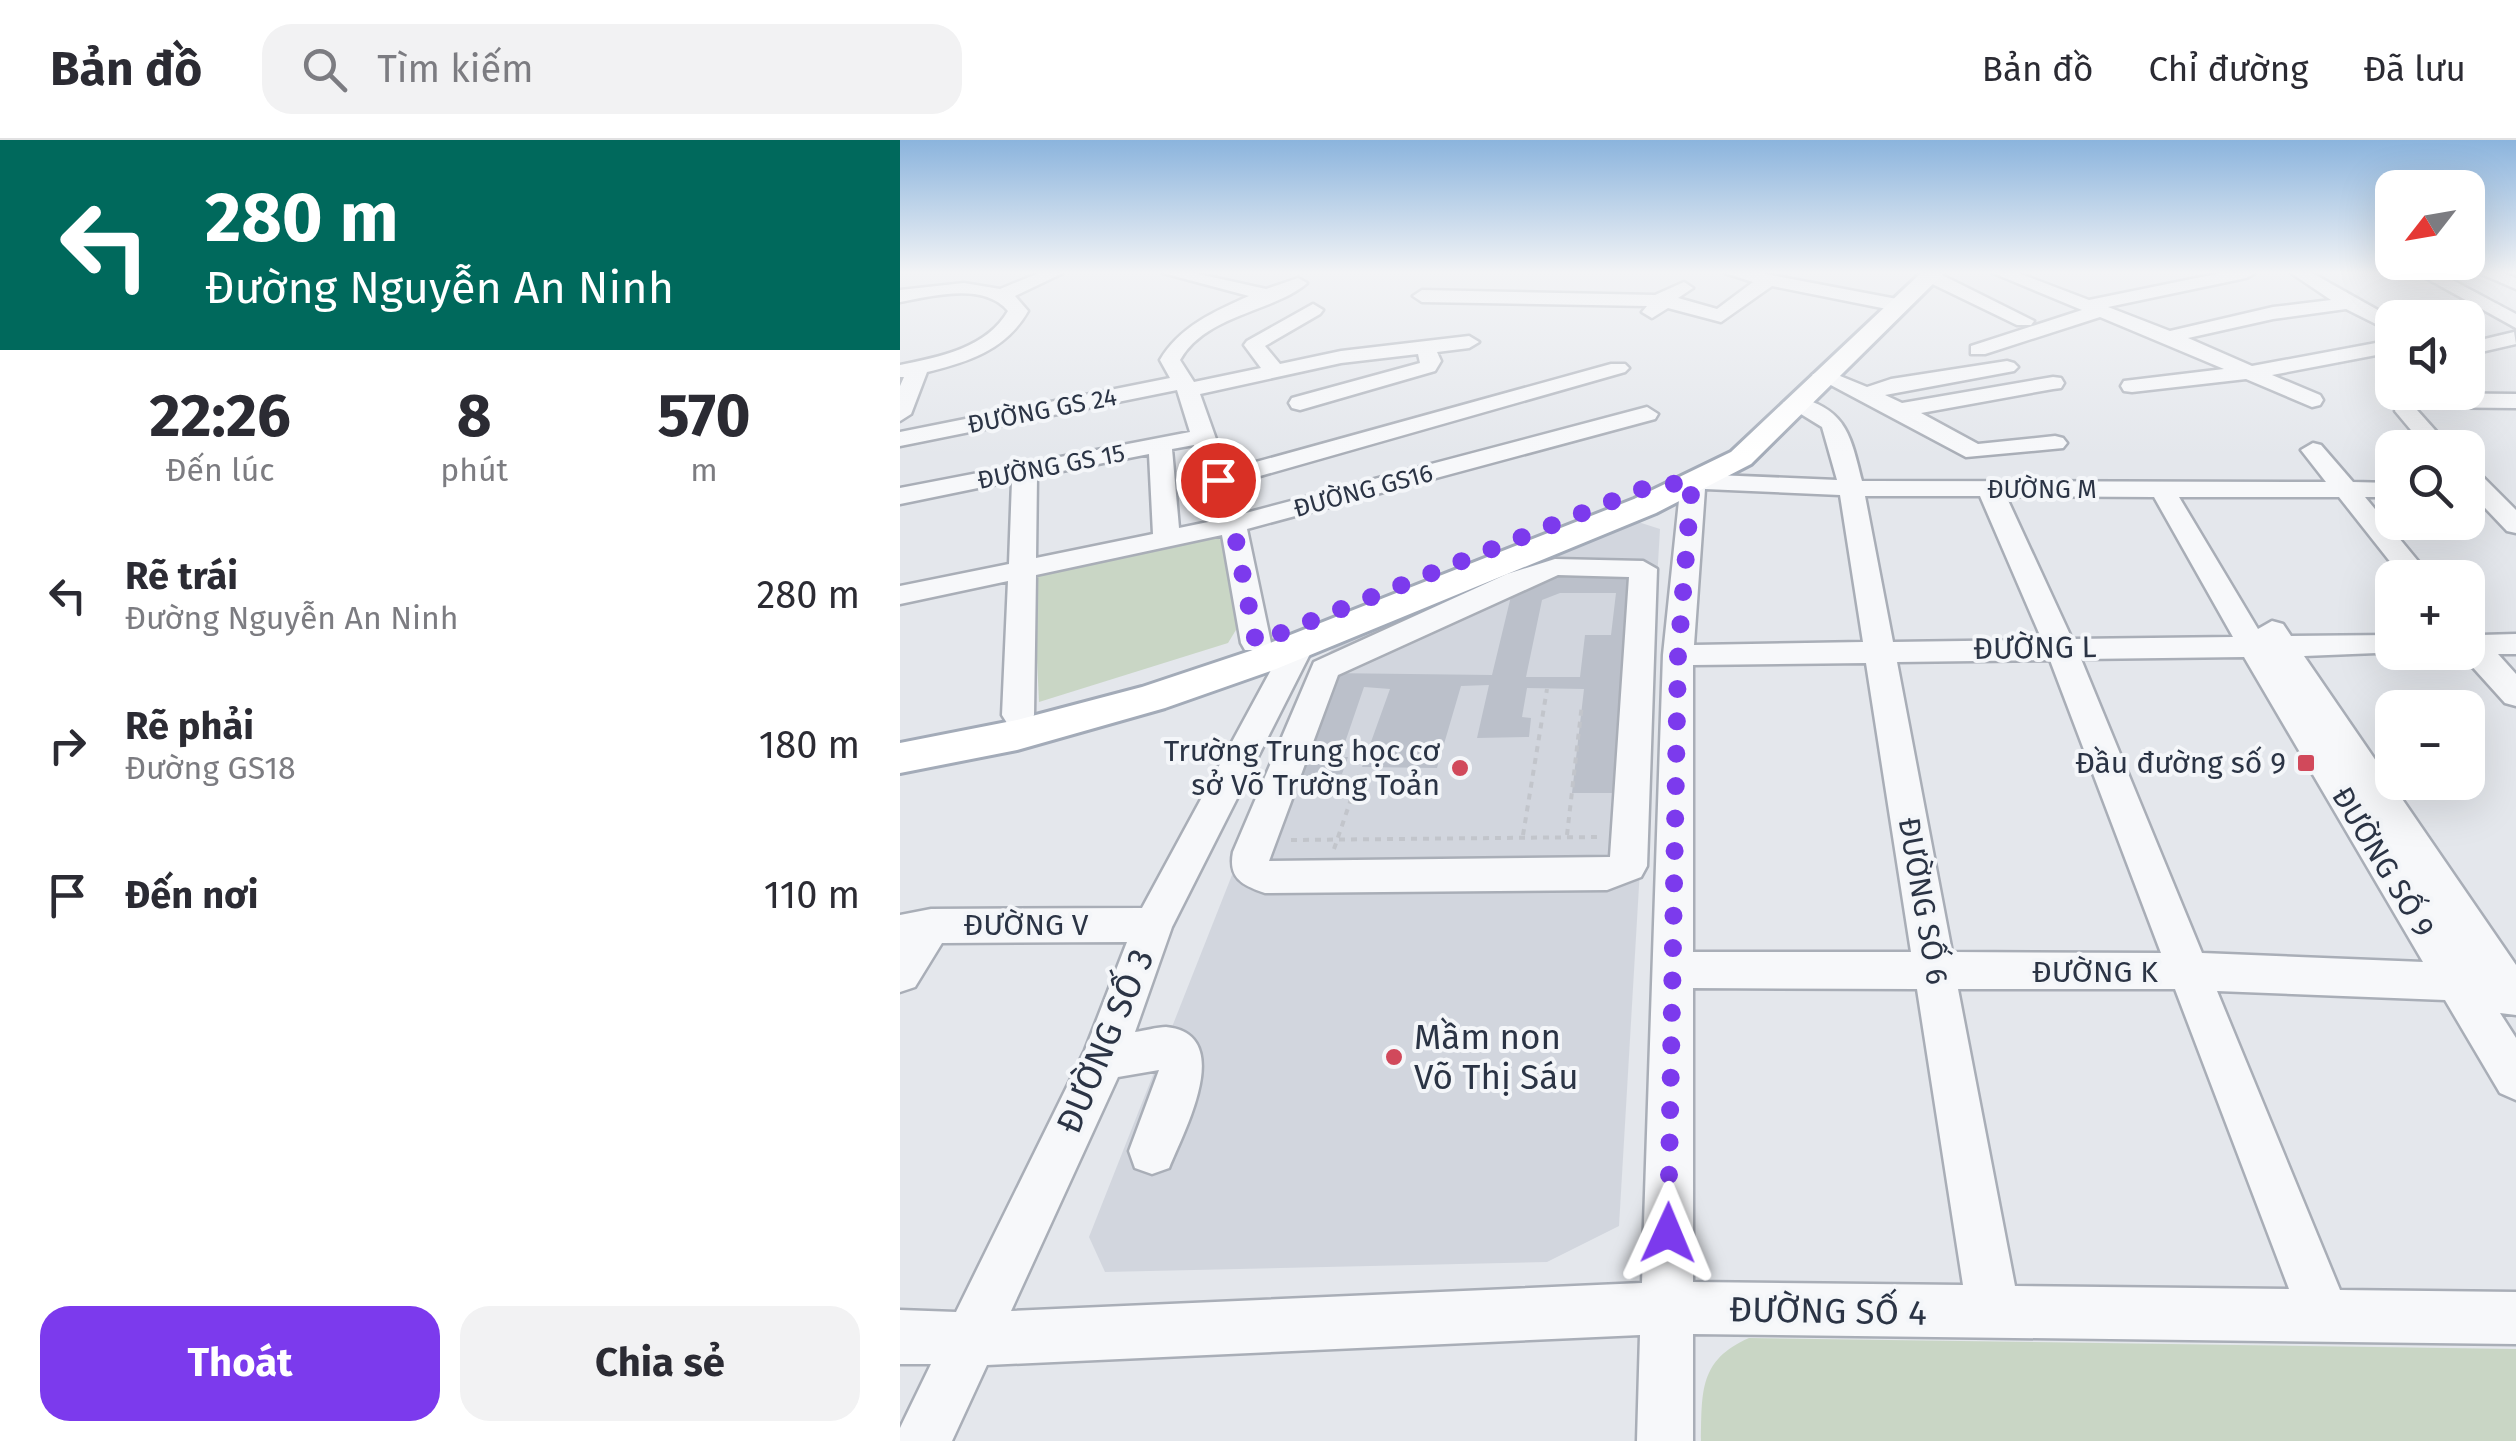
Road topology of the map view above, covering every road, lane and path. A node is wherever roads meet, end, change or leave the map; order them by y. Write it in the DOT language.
graph roads {
  1 [pos="1001,334"];
  2 [pos="1195,334"];
  3 [pos="1268,334"];
  4 [pos="1867,334"];
  5 [pos="2023,334"];
  6 [pos="2160,334"];
  7 [pos="2182,334"];
  8 [pos="2168,337"];
  9 [pos="1469,342"];
  10 [pos="1425,347"];
  11 [pos="2375,349"];
  12 [pos="1978,350"];
  13 [pos="2375,365"];
  14 [pos="2007,367"];
  15 [pos="1618,368"];
  16 [pos="909,369"];
  17 [pos="1275,372"];
  18 [pos="2253,372"];
  19 [pos="1823,375"];
  20 [pos="2274,382"];
  21 [pos="2053,383"];
  22 [pos="1186,386"];
  23 [pos="2132,386"];
  24 [pos="1866,395"];
  25 [pos="2312,400"];
  26 [pos="1300,403"];
  27 [pos="1794,403"];
  28 [pos="2513,403"];
  29 [pos="1899,410"];
  30 [pos="900,414"];
  31 [pos="1647,414"];
  32 [pos="2421,430"];
  33 [pos="1202,436"];
  34 [pos="900,438"];
  35 [pos="2055,443"];
  36 [pos="1160,445"];
  37 [pos="2313,450"];
  38 [pos="1025,472"];
  39 [pos="1218,480"];
  40 [pos="1692,481"];
  41 [pos="2485,485"];
  42 [pos="1850,488"];
  43 [pos="1990,489"];
  44 [pos="2174,489"];
  45 [pos="2516,489"];
  46 [pos="2375,490"];
  47 [pos="2347,491"];
  48 [pos="900,496"];
  49 [pos="2485,496"];
  50 [pos="2516,524"];
  51 [pos="1233,525"];
  52 [pos="1166,538"];
  53 [pos="2403,560"];
  54 [pos="1023,568"];
  55 [pos="900,595"];
  56 [pos="2485,643"];
  57 [pos="2516,644"];
  58 [pos="2267,646"];
  59 [pos="2375,646"];
  60 [pos="2061,648"];
  61 [pos="1273,650"];
  62 [pos="1877,650"];
  63 [pos="2485,661"];
  64 [pos="1665,666"];
  65 [pos="1547,688"];
  66 [pos="2516,696"];
  67 [pos="1582,704"];
  68 [pos="1018,714"];
  69 [pos="900,738"];
  70 [pos="900,758"];
  71 [pos="1360,773"];
  72 [pos="1567,837"];
  73 [pos="1631,837"];
  74 [pos="1523,838"];
  75 [pos="1337,839"];
  76 [pos="1256,840"];
  77 [pos="1324,877"];
  78 [pos="1153,925"];
  79 [pos="915,929"];
  80 [pos="1674,970"];
  81 [pos="2190,971"];
  82 [pos="1937,973"];
  83 [pos="900,974"];
  84 [pos="2456,983"];
  85 [pos="2512,992"];
  86 [pos="1104,1058"];
  87 [pos="2516,1078"];
  88 [pos="1152,1151"];
  89 [pos="1666,1308"];
  90 [pos="1994,1314"];
  91 [pos="2324,1316"];
  92 [pos="2516,1318"];
  93 [pos="900,1337"];
  94 [pos="968,1339"];
  95 [pos="923,1441"];
  96 [pos="1666,1441"];
  1 -- 16 [label="street"];
  2 -- 22 [label="street"];
  3 -- 17 [label="street"];
  4 -- 19 [label="main road"];
  5 -- 12 [label="street"];
  6 -- 8 [label="street"];
  7 -- 8 [label="street"];
  8 -- 18 [label="street"];
  9 -- 10 [label="street, ĐƯỜNG GS 24"];
  10 -- 17 [label="street, ĐƯỜNG GS 24"];
  10 -- 26 [label="street"];
  11 -- 18 [label="street"];
  13 -- 20 [label="street"];
  14 -- 24 [label="street"];
  15 -- 39 [label="street"];
  16 -- 30 [label="street"];
  17 -- 22 [label="street, ĐƯỜNG GS 24"];
  18 -- 20 [label="street"];
  18 -- 23 [label="street"];
  19 -- 24 [label="street"];
  19 -- 27 [label="main road"];
  20 -- 25 [label="street"];
  21 -- 29 [label="street"];
  22 -- 33 [label="street"];
  22 -- 34 [label="street, ĐƯỜNG GS 24"];
  24 -- 29 [label="street"];
  27 -- 40 [label="main road"];
  27 -- 42 [label="street, ĐƯỜNG SỐ 6"];
  28 -- 32 [label="street"];
  29 -- 35 [label="street"];
  31 -- 51 [label="street, ĐƯỜNG GS16"];
  33 -- 36 [label="street, ĐƯỜNG GS 15"];
  33 -- 39 [label="street"];
  36 -- 38 [label="street, ĐƯỜNG GS 15"];
  36 -- 52 [label="street"];
  37 -- 47 [label="street"];
  38 -- 48 [label="street, ĐƯỜNG GS 15"];
  38 -- 54 [label="street"];
  39 -- 51 [label="street"];
  40 -- 42 [label="street, ĐƯỜNG M"];
  40 -- 61 [label="main road"];
  40 -- 64 [label="street"];
  41 -- 45 [label="street"];
  42 -- 43 [label="street, ĐƯỜNG M"];
  42 -- 62 [label="street, ĐƯỜNG SỐ 6"];
  43 -- 44 [label="street, ĐƯỜNG M"];
  43 -- 60 [label="street"];
  44 -- 47 [label="street, ĐƯỜNG M"];
  44 -- 58 [label="street, ĐƯỜNG SỐ 9"];
  46 -- 47 [label="street, ĐƯỜNG M"];
  47 -- 53 [label="street"];
  49 -- 50 [label="street"];
  51 -- 52 [label="street, ĐƯỜNG GS16"];
  51 -- 61 [label="street"];
  52 -- 54 [label="street, ĐƯỜNG GS16"];
  54 -- 55 [label="street, ĐƯỜNG GS16"];
  54 -- 68 [label="street"];
  56 -- 57 [label="street"];
  58 -- 59 [label="street, ĐƯỜNG L"];
  58 -- 60 [label="street, ĐƯỜNG L"];
  58 -- 84 [label="street, ĐƯỜNG SỐ 9"];
  58 -- 85 [label="street, ĐƯỜNG SỐ 9"];
  60 -- 62 [label="street, ĐƯỜNG L"];
  60 -- 81 [label="street"];
  61 -- 68 [label="main road"];
  61 -- 70 [label="main road"];
  61 -- 78 [label="street, ĐƯỜNG SỐ 3"];
  62 -- 64 [label="street, ĐƯỜNG L"];
  62 -- 82 [label="street, ĐƯỜNG SỐ 6"];
  63 -- 66 [label="street"];
  64 -- 73 [label="street"];
  64 -- 76 [label="street"];
  64 -- 80 [label="street"];
  65 -- 74 [label="path"];
  67 -- 72 [label="path"];
  68 -- 69 [label="main road"];
  71 -- 75 [label="path"];
  72 -- 73 [label="path"];
  72 -- 74 [label="path"];
  73 -- 77 [label="street"];
  74 -- 75 [label="path"];
  75 -- 76 [label="path"];
  75 -- 77 [label="path"];
  76 -- 77 [label="street"];
  78 -- 79 [label="street, ĐƯỜNG V"];
  78 -- 86 [label="street, ĐƯỜNG SỐ 3"];
  79 -- 83 [label="street"];
  80 -- 82 [label="street, ĐƯỜNG K"];
  80 -- 89 [label="street"];
  81 -- 82 [label="street, ĐƯỜNG K"];
  81 -- 84 [label="street, ĐƯỜNG K"];
  81 -- 91 [label="street"];
  82 -- 90 [label="street, ĐƯỜNG SỐ 6"];
  84 -- 85 [label="street, ĐƯỜNG K"];
  84 -- 87 [label="street, ĐƯỜNG SỐ 9"];
  86 -- 88 [label="street"];
  86 -- 94 [label="street, ĐƯỜNG SỐ 3"];
  89 -- 90 [label="street, ĐƯỜNG SỐ 4"];
  89 -- 94 [label="street, ĐƯỜNG SỐ 4"];
  89 -- 96 [label="street"];
  90 -- 91 [label="street, ĐƯỜNG SỐ 4"];
  91 -- 92 [label="street, ĐƯỜNG SỐ 4"];
  93 -- 94 [label="street, ĐƯỜNG SỐ 4"];
  94 -- 95 [label="street, ĐƯỜNG SỐ 3"];
}
